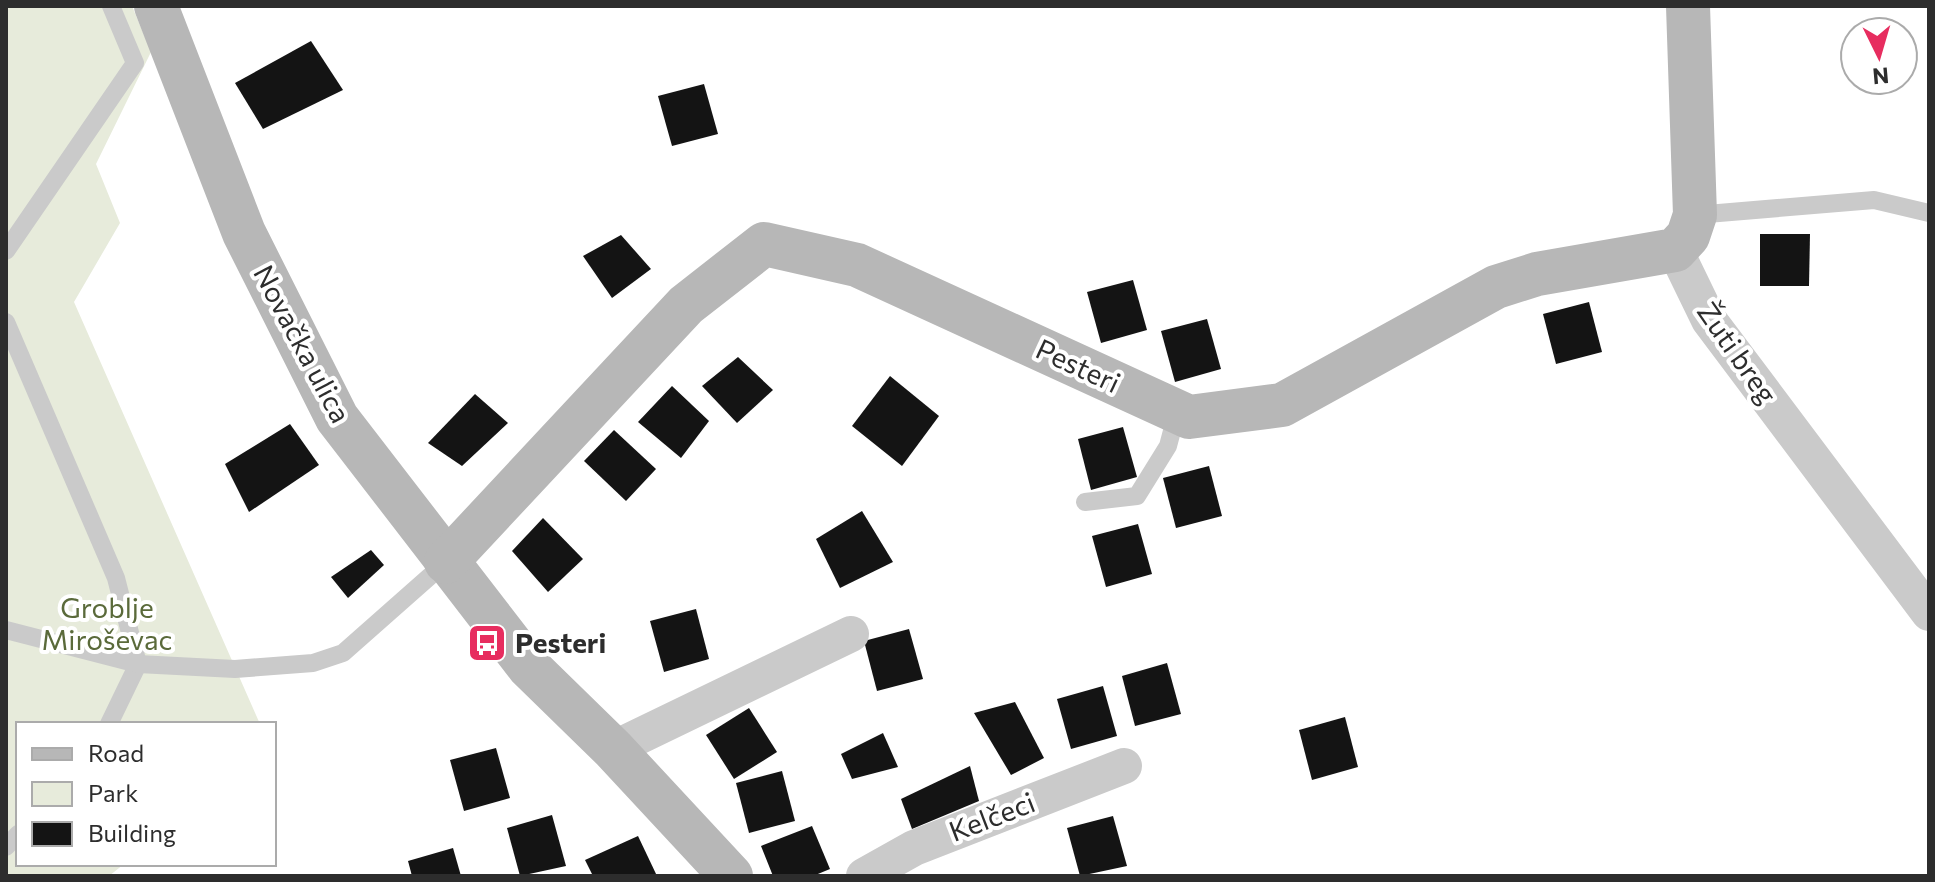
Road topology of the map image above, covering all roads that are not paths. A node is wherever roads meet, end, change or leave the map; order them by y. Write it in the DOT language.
graph roads {
  1 [pos="111,6"];
  2 [pos="156,6"];
  3 [pos="1688,6"];
  4 [pos="1929,213"];
  5 [pos="1685,232"];
  6 [pos="6,251"];
  7 [pos="6,322"];
  8 [pos="1177,412"];
  9 [pos="1085,502"];
  10 [pos="446,562"];
  11 [pos="1929,613"];
  12 [pos="6,630"];
  13 [pos="851,634"];
  14 [pos="138,664"];
  15 [pos="110,722"];
  16 [pos="613,749"];
  17 [pos="1124,766"];
  18 [pos="731,876"];
  19 [pos="864,876"];
  1 -- 6 [label="lane"];
  2 -- 10 [label="street, Novačka ulica"];
  3 -- 5 [label="street, Žuti breg"];
  4 -- 5 [label="lane"];
  5 -- 8 [label="street, Pesteri"];
  5 -- 11 [label="street, Žuti breg"];
  7 -- 14 [label="lane"];
  8 -- 9 [label="lane"];
  8 -- 10 [label="street, Pesteri"];
  10 -- 14 [label="lane"];
  10 -- 16 [label="street, Novačka ulica"];
  12 -- 14 [label="lane"];
  13 -- 16 [label="street"];
  14 -- 15 [label="lane"];
  16 -- 18 [label="street, Novačka ulica"];
  17 -- 19 [label="street, Kelčeci"];
}
